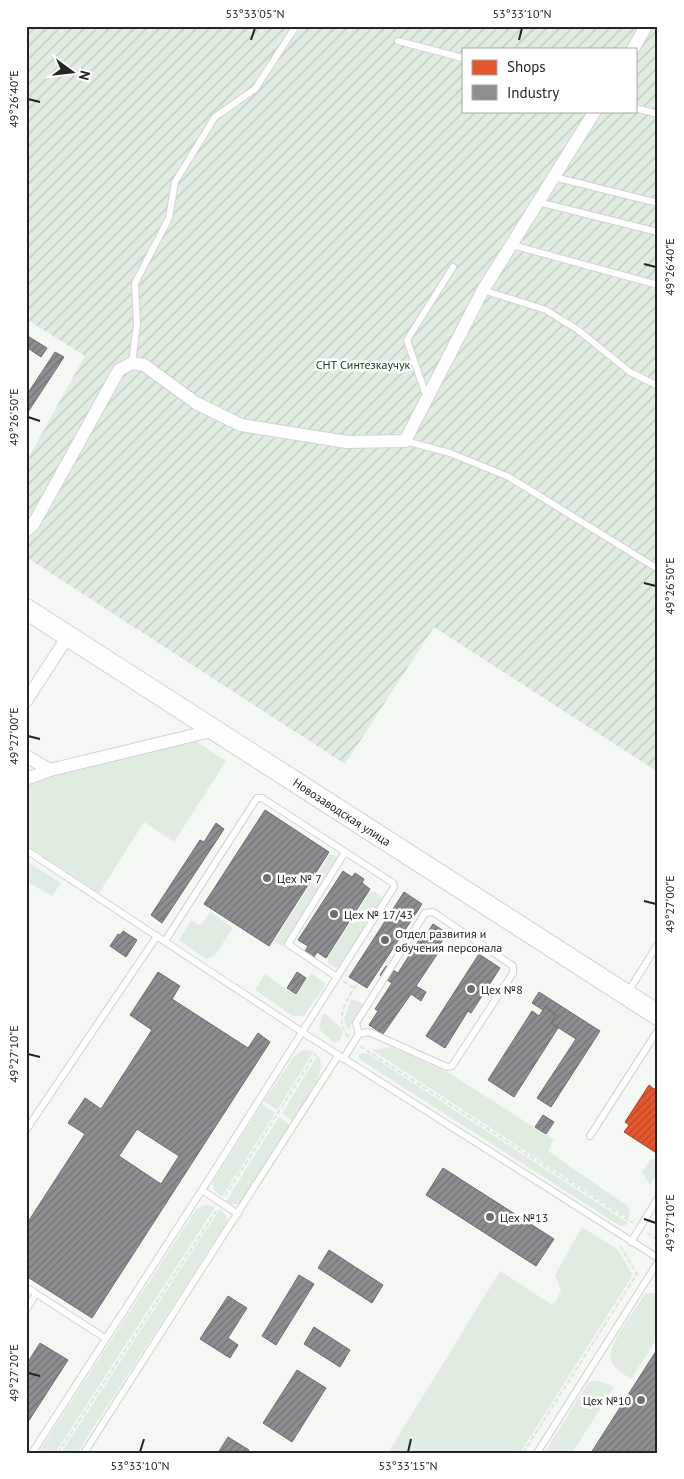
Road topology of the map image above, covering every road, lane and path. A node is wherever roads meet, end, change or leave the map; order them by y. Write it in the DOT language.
graph roads {
  1 [pos="296,26"];
  2 [pos="646,26"];
  3 [pos="398,41"];
  4 [pos="633,48"];
  5 [pos="462,58"];
  6 [pos="636,108"];
  7 [pos="594,112"];
  8 [pos="658,114"];
  9 [pos="554,178"];
  10 [pos="538,202"];
  11 [pos="658,203"];
  12 [pos="658,232"];
  13 [pos="512,245"];
  14 [pos="453,267"];
  15 [pos="658,285"];
  16 [pos="483,290"];
  17 [pos="132,363"];
  18 [pos="658,386"];
  19 [pos="427,399"];
  20 [pos="406,441"];
  21 [pos="26,531"];
  22 [pos="658,569"];
  23 [pos="26,609"];
  24 [pos="68,636"];
  25 [pos="26,701"];
  26 [pos="216,730"];
  27 [pos="26,756"];
  28 [pos="50,770"];
  29 [pos="26,779"];
  30 [pos="26,850"];
  31 [pos="346,852"];
  32 [pos="156,936"];
  33 [pos="164,942"];
  34 [pos="658,944"];
  35 [pos="337,977"];
  36 [pos="358,983"];
  37 [pos="354,988"];
  38 [pos="626,995"];
  39 [pos="658,1015"];
  40 [pos="658,1030"];
  41 [pos="302,1032"];
  42 [pos="359,1034"];
  43 [pos="354,1042"];
  44 [pos="316,1053"];
  45 [pos="341,1057"];
  46 [pos="26,1130"];
  47 [pos="590,1136"];
  48 [pos="202,1190"];
  49 [pos="658,1198"];
  50 [pos="221,1203"];
  51 [pos="238,1214"];
  52 [pos="640,1228"];
  53 [pos="658,1240"];
  54 [pos="632,1242"];
  55 [pos="658,1260"];
  56 [pos="637,1274"];
  57 [pos="26,1287"];
  58 [pos="36,1294"];
  59 [pos="26,1310"];
  60 [pos="105,1338"];
  61 [pos="32,1453"];
  62 [pos="58,1453"];
  63 [pos="84,1453"];
  64 [pos="523,1453"];
  65 [pos="537,1453"];
  1 -- 17 [label="lane"];
  2 -- 4 [label="street"];
  3 -- 5 [label="lane"];
  6 -- 8 [label="lane"];
  7 -- 9 [label="street"];
  9 -- 10 [label="street"];
  9 -- 11 [label="lane"];
  10 -- 12 [label="lane"];
  10 -- 13 [label="street"];
  13 -- 15 [label="lane"];
  13 -- 16 [label="street"];
  14 -- 19 [label="lane"];
  16 -- 18 [label="lane"];
  16 -- 19 [label="street"];
  17 -- 20 [label="street"];
  17 -- 21 [label="street"];
  19 -- 20 [label="street"];
  20 -- 22 [label="lane"];
  23 -- 24 [label="main road, Новозаводская улица"];
  24 -- 25 [label="street"];
  24 -- 26 [label="main road, Новозаводская улица"];
  26 -- 28 [label="street"];
  26 -- 38 [label="main road, Новозаводская улица"];
  27 -- 28 [label="street"];
  28 -- 29 [label="street"];
  30 -- 32 [label="lane"];
  31 -- 33 [label="lane"];
  31 -- 35 [label="lane"];
  31 -- 35 [label="lane"];
  32 -- 33 [label="lane"];
  32 -- 46 [label="lane"];
  33 -- 41 [label="lane"];
  34 -- 38 [label="lane"];
  35 -- 37 [label="path"];
  35 -- 41 [label="lane"];
  36 -- 37 [label="path"];
  37 -- 43 [label="path"];
  38 -- 39 [label="main road, Новозаводская улица"];
  40 -- 47 [label="lane"];
  41 -- 45 [label="lane"];
  41 -- 48 [label="lane"];
  42 -- 42 [label="lane"];
  42 -- 43 [label="lane"];
  43 -- 45 [label="lane"];
  43 -- 52 [label="path"];
  44 -- 50 [label="path"];
  45 -- 51 [label="lane"];
  45 -- 54 [label="lane"];
  48 -- 50 [label="lane"];
  48 -- 60 [label="lane"];
  49 -- 52 [label="lane"];
  50 -- 51 [label="lane"];
  50 -- 62 [label="path"];
  51 -- 63 [label="lane"];
  52 -- 53 [label="path"];
  52 -- 54 [label="lane"];
  54 -- 55 [label="lane"];
  55 -- 65 [label="lane"];
  56 -- 64 [label="path"];
  57 -- 58 [label="lane"];
  58 -- 59 [label="lane"];
  58 -- 60 [label="lane"];
  60 -- 61 [label="lane"];
}
